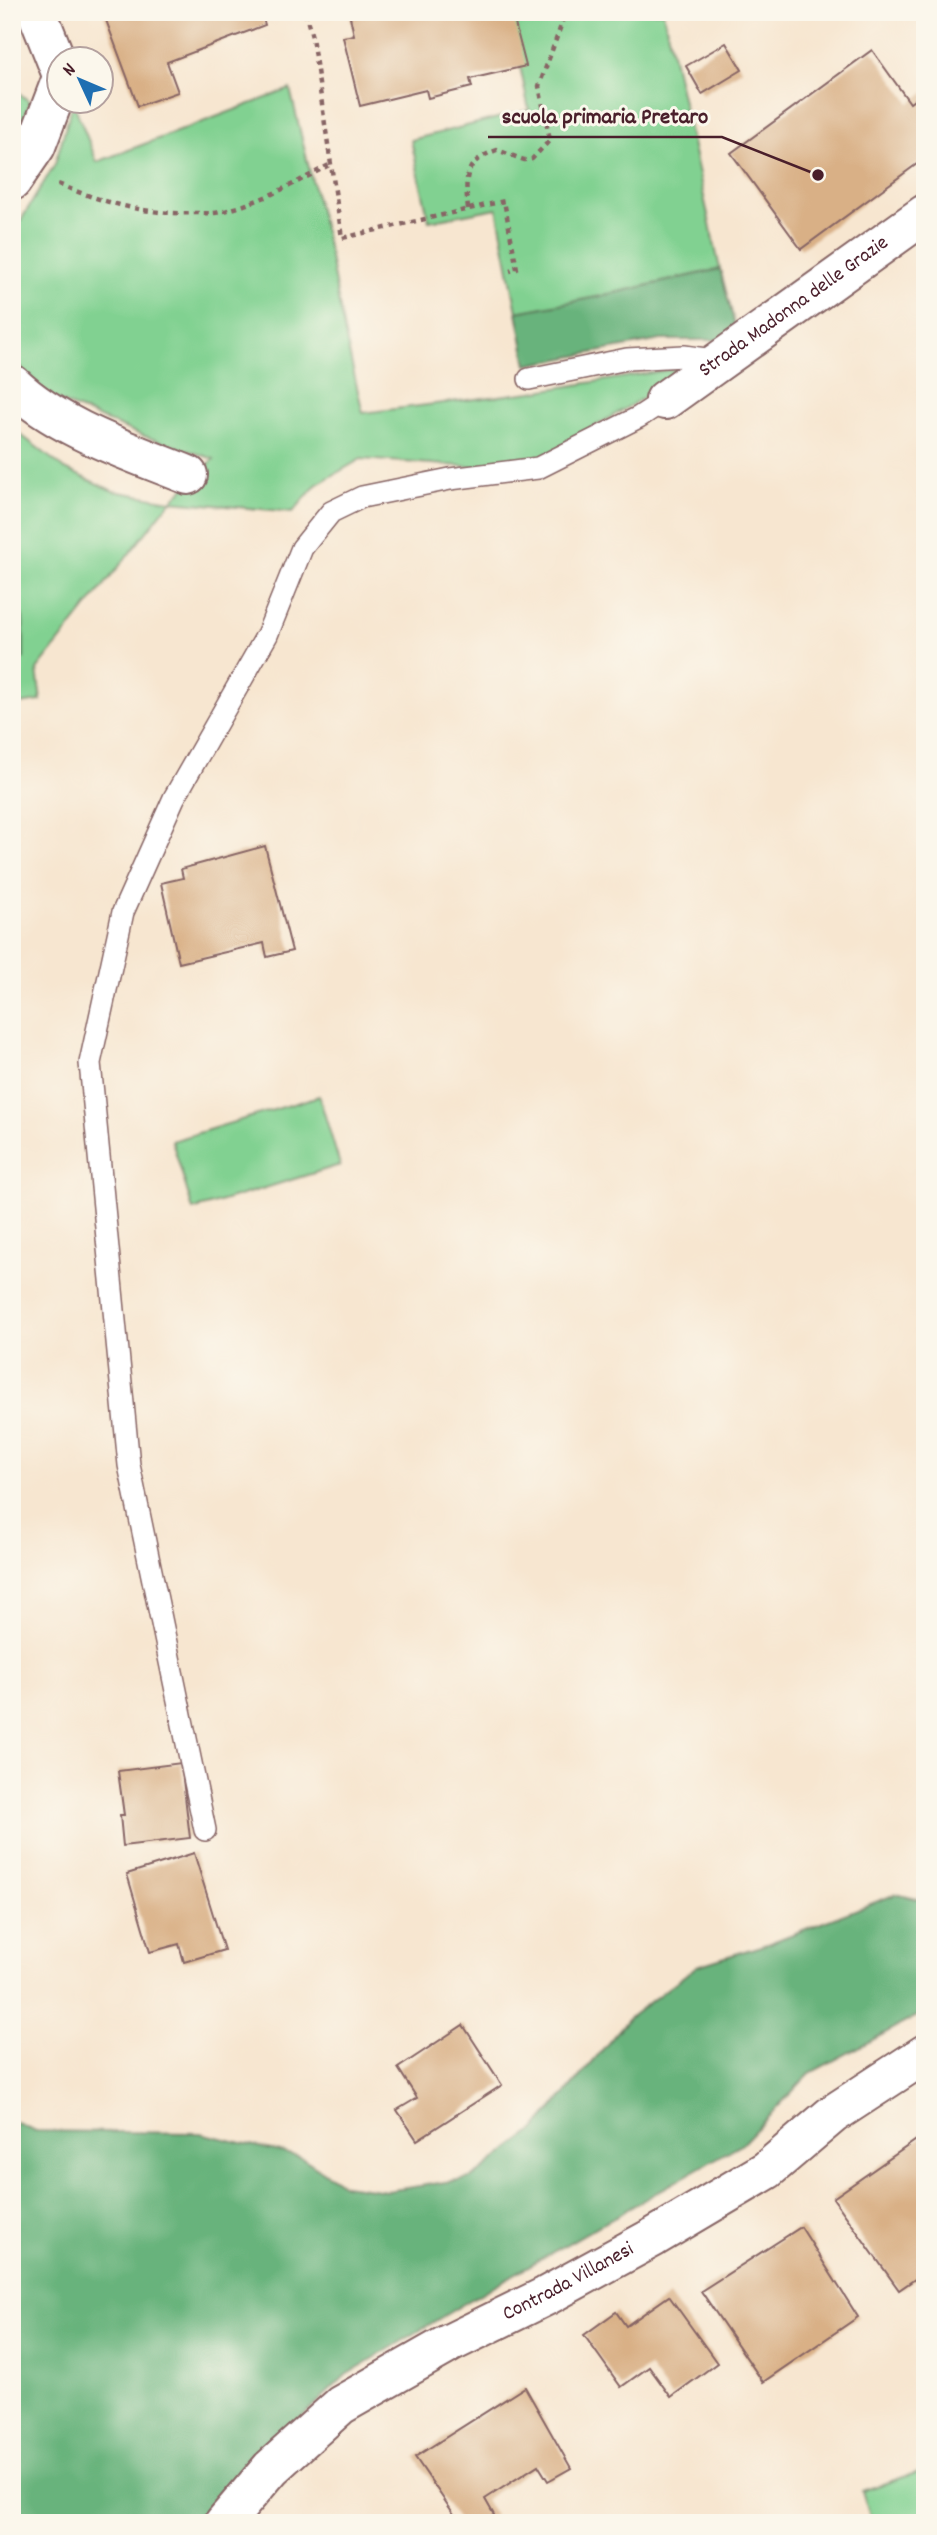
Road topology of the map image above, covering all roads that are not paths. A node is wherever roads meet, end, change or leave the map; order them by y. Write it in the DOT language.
graph roads {
  1 [pos="37,12"];
  2 [pos="50,46"];
  3 [pos="47,116"];
  4 [pos="16,175"];
  5 [pos="925,214"];
  6 [pos="720,361"];
  7 [pos="529,379"];
  8 [pos="12,384"];
  9 [pos="665,400"];
  10 [pos="188,475"];
  11 [pos="205,1830"];
  12 [pos="925,2054"];
  13 [pos="225,2523"];
  1 -- 2 [label="street"];
  3 -- 4 [label="street"];
  5 -- 6 [label="street, Strada Madonna delle Grazie"];
  6 -- 7 [label="lane"];
  6 -- 9 [label="street, Strada Madonna delle Grazie"];
  8 -- 10 [label="street"];
  9 -- 11 [label="lane"];
  12 -- 13 [label="street, Contrada Villanesi"];
}
